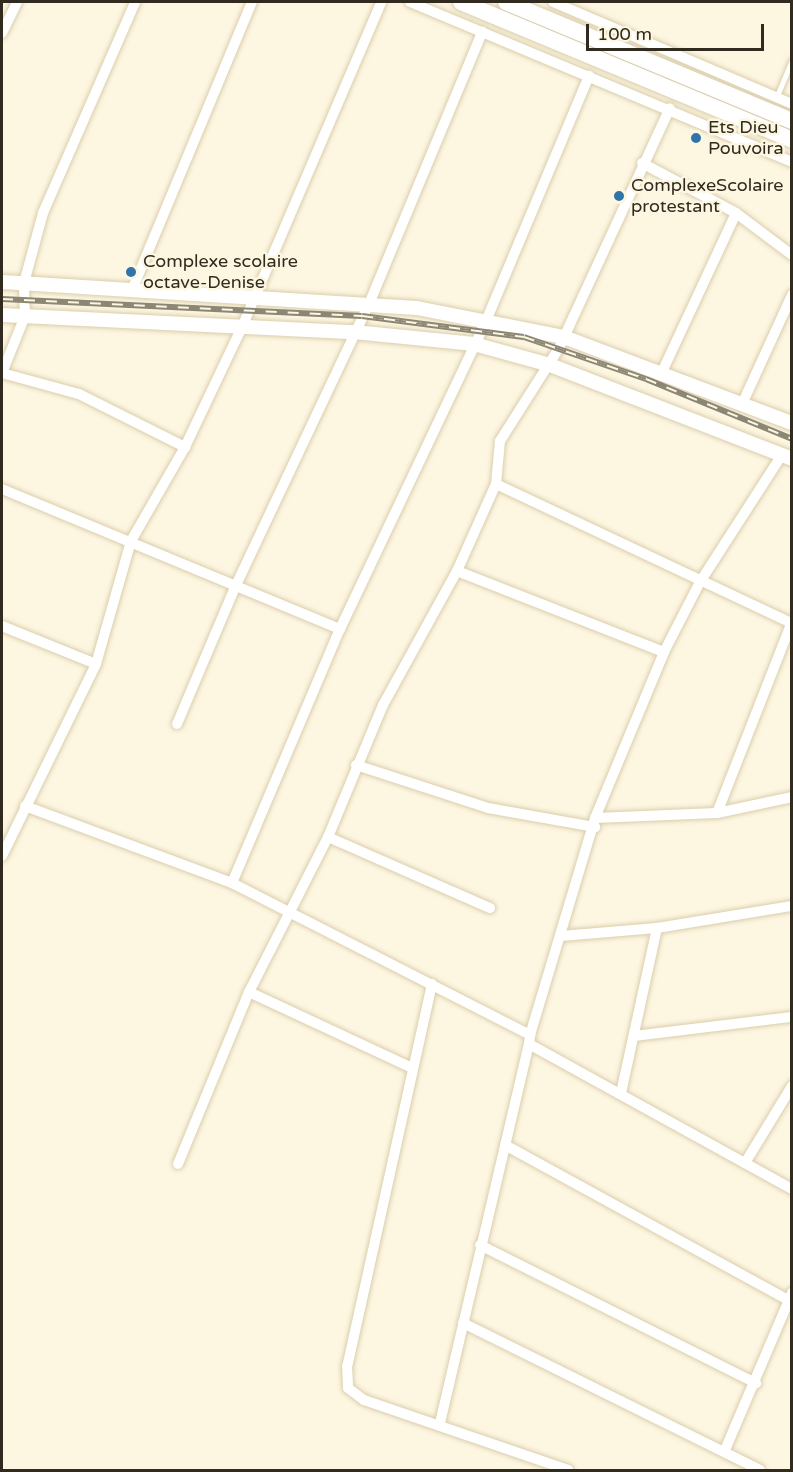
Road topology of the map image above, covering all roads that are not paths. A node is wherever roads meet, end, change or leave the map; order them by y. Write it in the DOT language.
graph roads {
  1 [pos="17,2"];
  2 [pos="135,2"];
  3 [pos="252,2"];
  4 [pos="381,2"];
  5 [pos="410,2"];
  6 [pos="461,2"];
  7 [pos="506,2"];
  8 [pos="554,2"];
  9 [pos="482,32"];
  10 [pos="2,33"];
  11 [pos="792,60"];
  12 [pos="590,76"];
  13 [pos="776,98"];
  14 [pos="792,104"];
  15 [pos="670,108"];
  16 [pos="792,121"];
  17 [pos="792,140"];
  18 [pos="792,162"];
  19 [pos="642,163"];
  20 [pos="736,213"];
  21 [pos="792,255"];
  22 [pos="2,282"];
  23 [pos="24,283"];
  24 [pos="132,290"];
  25 [pos="252,295"];
  26 [pos="792,295"];
  27 [pos="369,304"];
  28 [pos="2,315"];
  29 [pos="25,316"];
  30 [pos="486,321"];
  31 [pos="242,327"];
  32 [pos="354,332"];
  33 [pos="564,337"];
  34 [pos="474,344"];
  35 [pos="550,365"];
  36 [pos="662,372"];
  37 [pos="2,373"];
  38 [pos="743,402"];
  39 [pos="792,423"];
  40 [pos="185,447"];
  41 [pos="787,457"];
  42 [pos="496,484"];
  43 [pos="2,489"];
  44 [pos="131,542"];
  45 [pos="457,572"];
  46 [pos="700,582"];
  47 [pos="236,585"];
  48 [pos="791,623"];
  49 [pos="2,626"];
  50 [pos="340,629"];
  51 [pos="664,652"];
  52 [pos="96,664"];
  53 [pos="177,724"];
  54 [pos="356,765"];
  55 [pos="792,797"];
  56 [pos="25,807"];
  57 [pos="717,813"];
  58 [pos="595,823"];
  59 [pos="328,837"];
  60 [pos="2,856"];
  61 [pos="232,883"];
  62 [pos="792,906"];
  63 [pos="489,908"];
  64 [pos="290,912"];
  65 [pos="657,928"];
  66 [pos="561,936"];
  67 [pos="432,984"];
  68 [pos="249,992"];
  69 [pos="792,1017"];
  70 [pos="634,1036"];
  71 [pos="530,1039"];
  72 [pos="410,1067"];
  73 [pos="792,1086"];
  74 [pos="621,1093"];
  75 [pos="505,1145"];
  76 [pos="745,1163"];
  77 [pos="178,1164"];
  78 [pos="792,1189"];
  79 [pos="480,1245"];
  80 [pos="790,1296"];
  81 [pos="462,1323"];
  82 [pos="756,1383"];
  83 [pos="440,1423"];
  84 [pos="725,1450"];
  85 [pos="568,1470"];
  86 [pos="760,1470"];
  1 -- 10 [label="street"];
  2 -- 23 [label="street"];
  3 -- 24 [label="street"];
  4 -- 25 [label="street"];
  5 -- 9 [label="street"];
  6 -- 17 [label="highway"];
  7 -- 16 [label="highway"];
  8 -- 13 [label="street"];
  9 -- 12 [label="street"];
  9 -- 27 [label="street"];
  11 -- 13 [label="lane"];
  12 -- 15 [label="street"];
  12 -- 30 [label="street"];
  13 -- 14 [label="street"];
  15 -- 18 [label="street"];
  15 -- 19 [label="street"];
  19 -- 20 [label="street"];
  19 -- 33 [label="street"];
  20 -- 21 [label="street"];
  20 -- 36 [label="street"];
  22 -- 23 [label="main road"];
  23 -- 24 [label="main road"];
  23 -- 29 [label="street"];
  24 -- 25 [label="main road"];
  25 -- 27 [label="main road"];
  25 -- 31 [label="street"];
  26 -- 38 [label="street"];
  27 -- 30 [label="main road"];
  27 -- 32 [label="street"];
  28 -- 29 [label="main road"];
  29 -- 31 [label="main road"];
  29 -- 37 [label="street"];
  30 -- 33 [label="main road"];
  30 -- 34 [label="street"];
  31 -- 32 [label="main road"];
  31 -- 40 [label="street"];
  32 -- 34 [label="main road"];
  32 -- 47 [label="street"];
  33 -- 35 [label="street"];
  33 -- 36 [label="main road"];
  34 -- 35 [label="main road"];
  34 -- 50 [label="street"];
  35 -- 41 [label="main road"];
  35 -- 42 [label="street"];
  36 -- 38 [label="main road"];
  37 -- 40 [label="street"];
  38 -- 39 [label="main road"];
  40 -- 44 [label="street"];
  41 -- 46 [label="street"];
  42 -- 45 [label="street"];
  42 -- 46 [label="street"];
  43 -- 44 [label="street"];
  44 -- 47 [label="street"];
  44 -- 52 [label="street"];
  45 -- 51 [label="street"];
  45 -- 54 [label="street"];
  46 -- 48 [label="street"];
  46 -- 51 [label="street"];
  47 -- 50 [label="street"];
  47 -- 53 [label="street"];
  48 -- 57 [label="street"];
  49 -- 52 [label="street"];
  50 -- 61 [label="street"];
  51 -- 58 [label="street"];
  52 -- 56 [label="street"];
  54 -- 58 [label="street"];
  54 -- 59 [label="street"];
  55 -- 57 [label="street"];
  56 -- 60 [label="street"];
  56 -- 61 [label="street"];
  57 -- 58 [label="street"];
  58 -- 66 [label="street"];
  59 -- 63 [label="street"];
  59 -- 64 [label="street"];
  61 -- 64 [label="street"];
  62 -- 65 [label="street"];
  64 -- 67 [label="street"];
  64 -- 68 [label="street"];
  65 -- 66 [label="street"];
  65 -- 70 [label="street"];
  66 -- 71 [label="street"];
  67 -- 71 [label="street"];
  67 -- 72 [label="street"];
  68 -- 72 [label="street"];
  68 -- 77 [label="street"];
  69 -- 70 [label="street"];
  70 -- 74 [label="street"];
  71 -- 74 [label="street"];
  71 -- 75 [label="street"];
  72 -- 83 [label="street"];
  73 -- 76 [label="street"];
  74 -- 76 [label="street"];
  75 -- 79 [label="street"];
  75 -- 80 [label="street"];
  76 -- 78 [label="street"];
  79 -- 81 [label="street"];
  79 -- 82 [label="street"];
  80 -- 82 [label="street"];
  81 -- 83 [label="street"];
  81 -- 84 [label="street"];
  82 -- 84 [label="street"];
  83 -- 85 [label="street"];
  84 -- 86 [label="street"];
}
